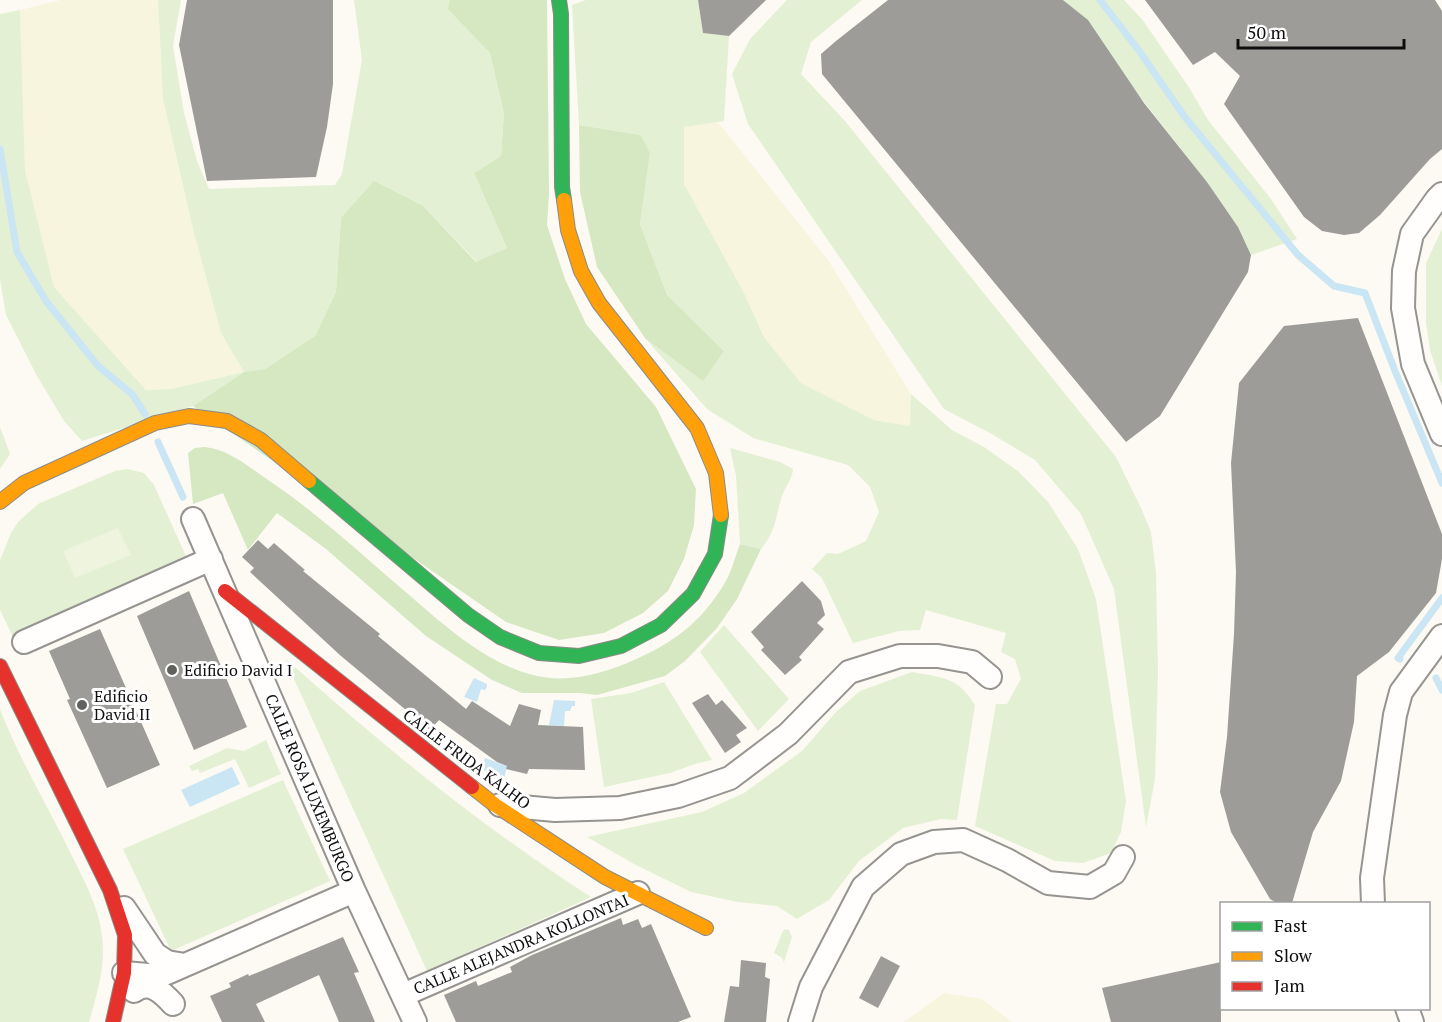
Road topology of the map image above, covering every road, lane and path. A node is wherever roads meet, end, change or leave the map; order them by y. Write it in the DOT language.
graph roads {
  1 [pos="559,0"];
  2 [pos="1442,194"];
  3 [pos="1442,434"];
  4 [pos="0,502"];
  5 [pos="193,519"];
  6 [pos="211,560"];
  7 [pos="225,591"];
  8 [pos="1442,636"];
  9 [pos="24,642"];
  10 [pos="0,666"];
  11 [pos="990,677"];
  12 [pos="495,805"];
  13 [pos="1123,857"];
  14 [pos="110,890"];
  15 [pos="354,891"];
  16 [pos="638,894"];
  17 [pos="1373,902"];
  18 [pos="706,928"];
  19 [pos="185,965"];
  20 [pos="124,973"];
  21 [pos="160,976"];
  22 [pos="403,995"];
  23 [pos="177,1013"];
  24 [pos="114,1018"];
  25 [pos="415,1022"];
  26 [pos="800,1022"];
  1 -- 4 [label="street"];
  2 -- 3 [label="street"];
  5 -- 6 [label="street, CALLE ROSA LUXEMBURGO"];
  6 -- 7 [label="street, CALLE ROSA LUXEMBURGO"];
  6 -- 9 [label="street"];
  7 -- 12 [label="street, CALLE FRIDA KALHO"];
  7 -- 15 [label="street, CALLE ROSA LUXEMBURGO"];
  8 -- 17 [label="street"];
  10 -- 14 [label="street"];
  11 -- 12 [label="street"];
  12 -- 16 [label="street, CALLE FRIDA KALHO"];
  13 -- 26 [label="street"];
  14 -- 19 [label="street"];
  14 -- 20 [label="street"];
  15 -- 19 [label="street"];
  15 -- 22 [label="street, CALLE ROSA LUXEMBURGO"];
  16 -- 18 [label="street, CALLE FRIDA KALHO"];
  16 -- 22 [label="street, CALLE ALEJANDRA KOLLONTAI"];
  19 -- 21 [label="street"];
  20 -- 21 [label="street"];
  20 -- 24 [label="street"];
  21 -- 23 [label="street"];
  22 -- 25 [label="street, CALLE ROSA LUXEMBURGO"];
  23 -- 24 [label="street"];
}
